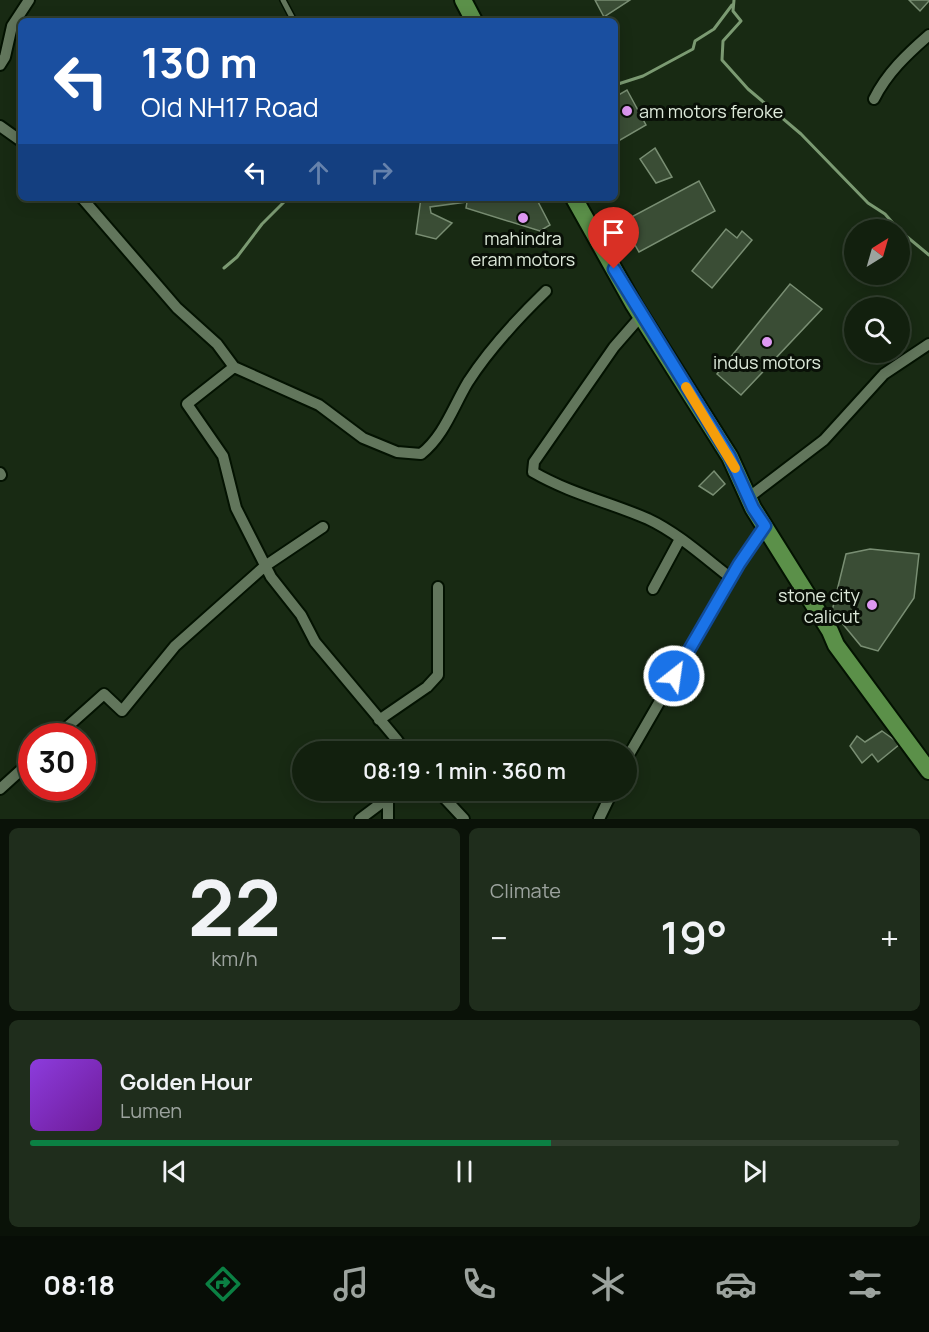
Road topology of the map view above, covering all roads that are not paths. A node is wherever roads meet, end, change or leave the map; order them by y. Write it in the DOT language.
graph roads {
  1 [pos="29,0"];
  2 [pos="283,0"];
  3 [pos="463,0"];
  4 [pos="292,18"];
  5 [pos="472,18"];
  6 [pos="929,34"];
  7 [pos="0,65"];
  8 [pos="874,99"];
  9 [pos="0,126"];
  10 [pos="18,139"];
  11 [pos="85,201"];
  12 [pos="576,201"];
  13 [pos="546,291"];
  14 [pos="641,316"];
  15 [pos="929,344"];
  16 [pos="234,367"];
  17 [pos="748,498"];
  18 [pos="765,526"];
  19 [pos="323,527"];
  20 [pos="680,539"];
  21 [pos="265,566"];
  22 [pos="731,578"];
  23 [pos="438,587"];
  24 [pos="653,589"];
  25 [pos="830,631"];
  26 [pos="379,720"];
  27 [pos="72,723"];
  28 [pos="397,740"];
  29 [pos="637,741"];
  30 [pos="929,757"];
  31 [pos="929,771"];
  32 [pos="18,773"];
  33 [pos="0,789"];
  34 [pos="383,801"];
  35 [pos="391,801"];
  36 [pos="447,801"];
  37 [pos="608,801"];
  38 [pos="361,819"];
  39 [pos="388,819"];
  40 [pos="464,819"];
  41 [pos="599,819"];
  1 -- 7 [label="street"];
  2 -- 4 [label="lane"];
  3 -- 5 [label="main road"];
  6 -- 8 [label="street"];
  9 -- 10 [label="street"];
  11 -- 16 [label="street"];
  12 -- 14 [label="main road"];
  13 -- 16 [label="street"];
  14 -- 17 [label="main road"];
  14 -- 20 [label="street"];
  15 -- 17 [label="street"];
  16 -- 21 [label="street"];
  17 -- 18 [label="main road"];
  18 -- 22 [label="street"];
  18 -- 25 [label="main road"];
  19 -- 21 [label="street"];
  20 -- 22 [label="street"];
  20 -- 24 [label="street"];
  21 -- 26 [label="street"];
  21 -- 27 [label="street"];
  22 -- 29 [label="street"];
  23 -- 26 [label="street"];
  25 -- 30 [label="main road"];
  25 -- 31 [label="main road"];
  26 -- 28 [label="street"];
  32 -- 33 [label="street"];
  34 -- 38 [label="street"];
  35 -- 39 [label="street"];
  36 -- 40 [label="street"];
  37 -- 41 [label="street"];
}
